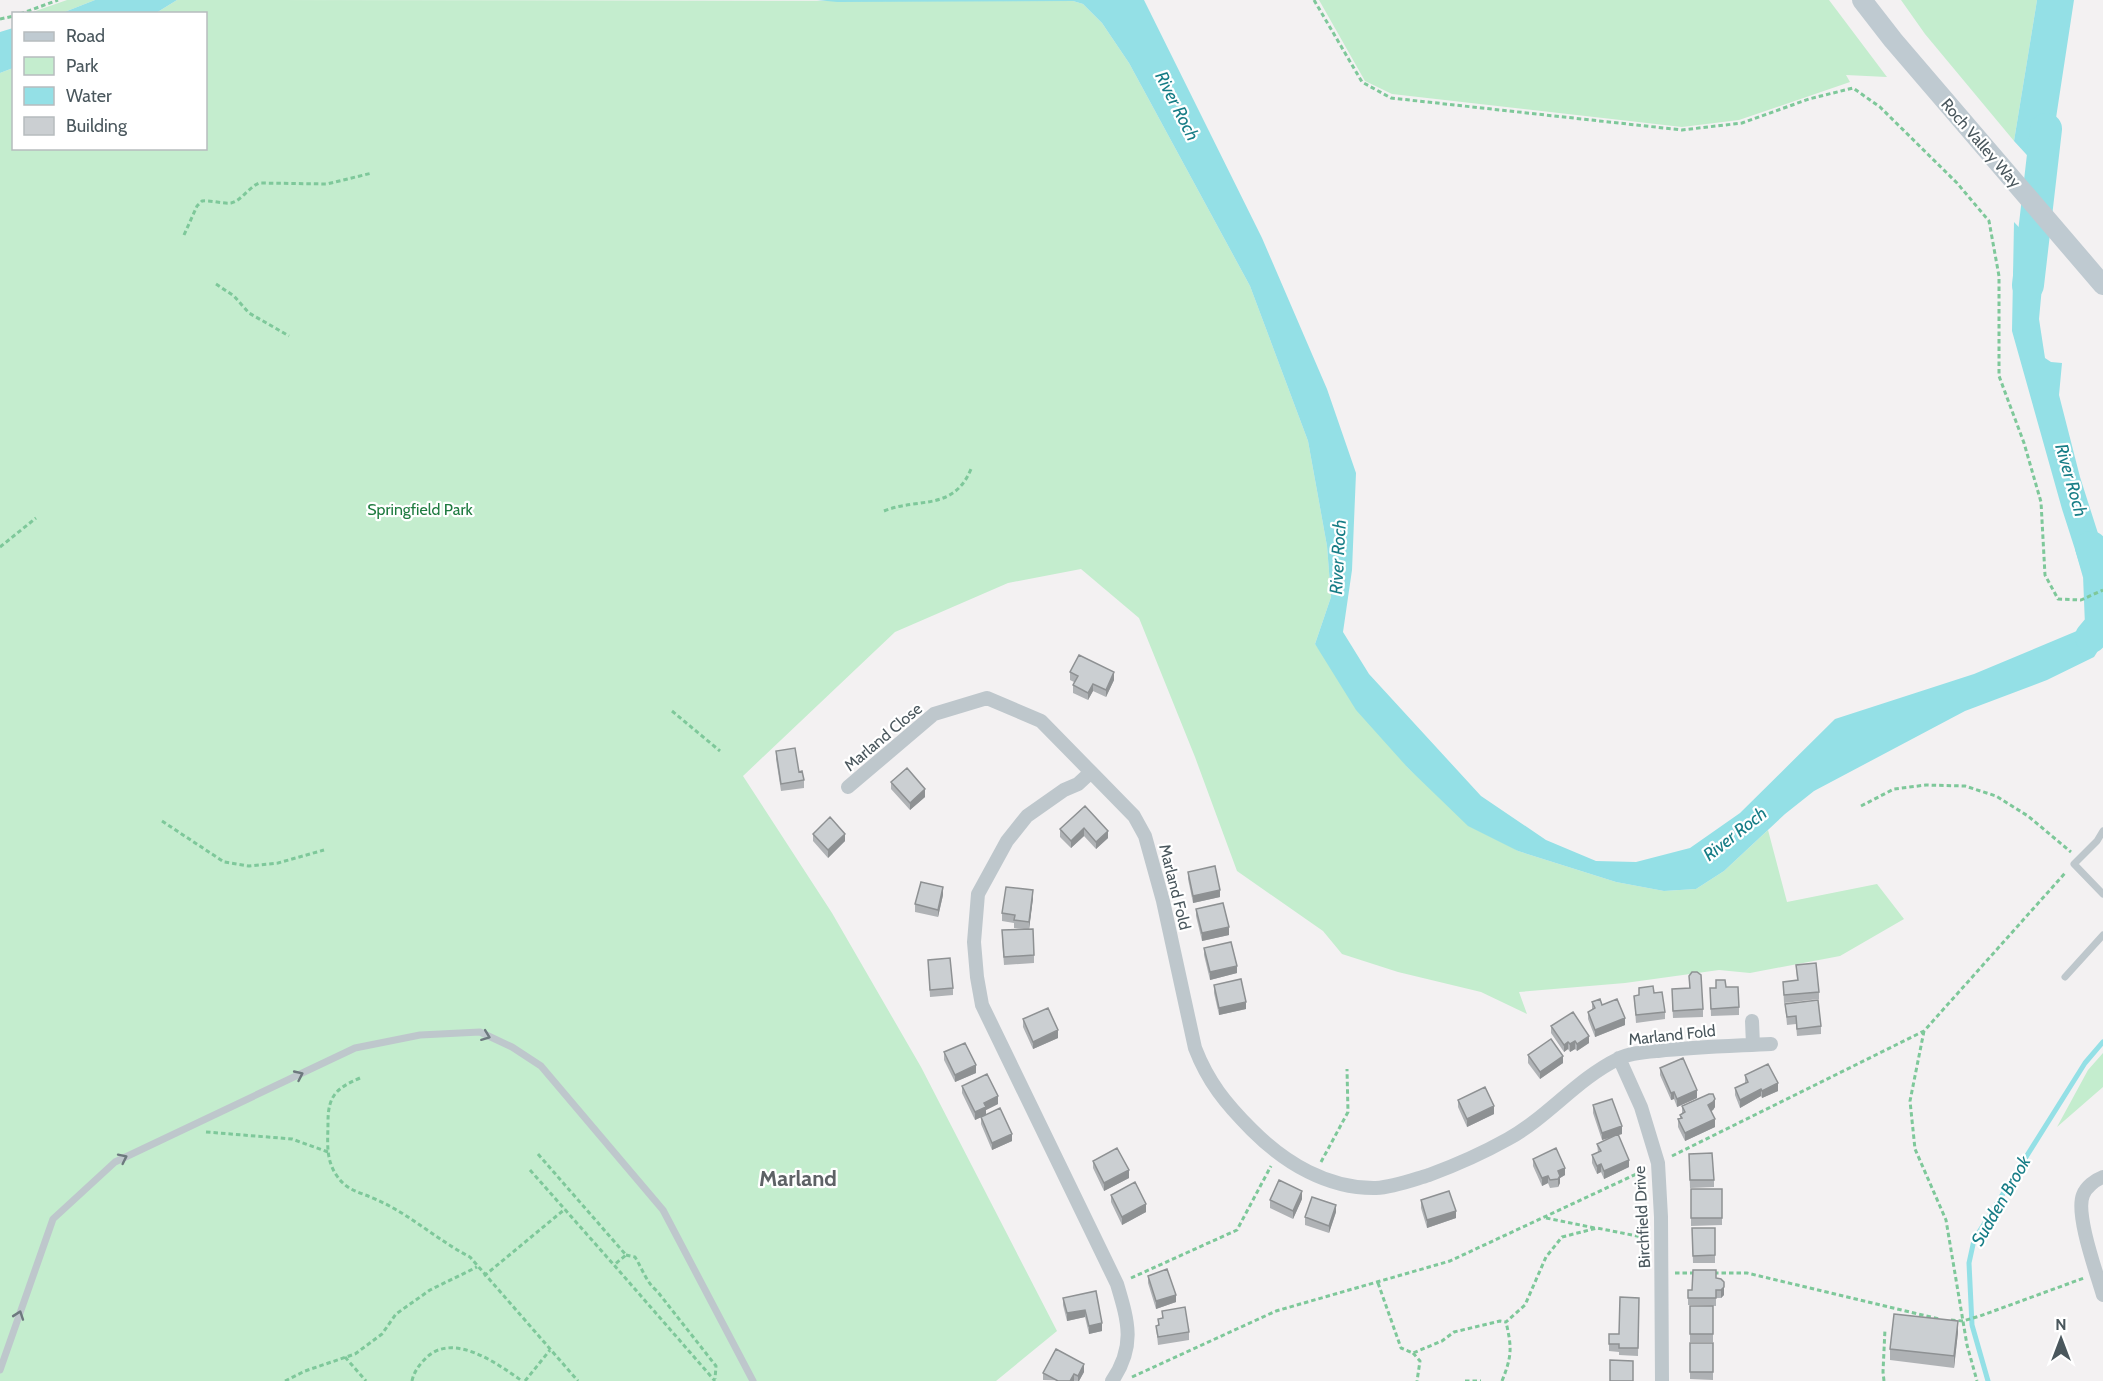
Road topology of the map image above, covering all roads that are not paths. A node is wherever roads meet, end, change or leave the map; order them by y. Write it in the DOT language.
graph roads {
  1 [pos="1862,0"];
  2 [pos="2103,285"];
  3 [pos="1091,772"];
  4 [pos="848,787"];
  5 [pos="2103,831"];
  6 [pos="2103,894"];
  7 [pos="2103,935"];
  8 [pos="2065,977"];
  9 [pos="1752,1021"];
  10 [pos="1771,1044"];
  11 [pos="1753,1045"];
  12 [pos="1619,1058"];
  13 [pos="2103,1177"];
  14 [pos="2103,1295"];
  15 [pos="0,1370"];
  16 [pos="1114,1379"];
  17 [pos="753,1381"];
  18 [pos="1662,1381"];
  1 -- 2 [label="main road, Roch Valley Way"];
  3 -- 4 [label="street, Marland Close"];
  3 -- 12 [label="street, Marland Fold"];
  3 -- 16 [label="street"];
  5 -- 6 [label="lane"];
  7 -- 8 [label="lane"];
  9 -- 11 [label="street"];
  10 -- 11 [label="street, Marland Fold"];
  11 -- 12 [label="street, Marland Fold"];
  12 -- 18 [label="street, Birchfield Drive"];
  13 -- 14 [label="street"];
  15 -- 17 [label="lane, one-way"];
}
